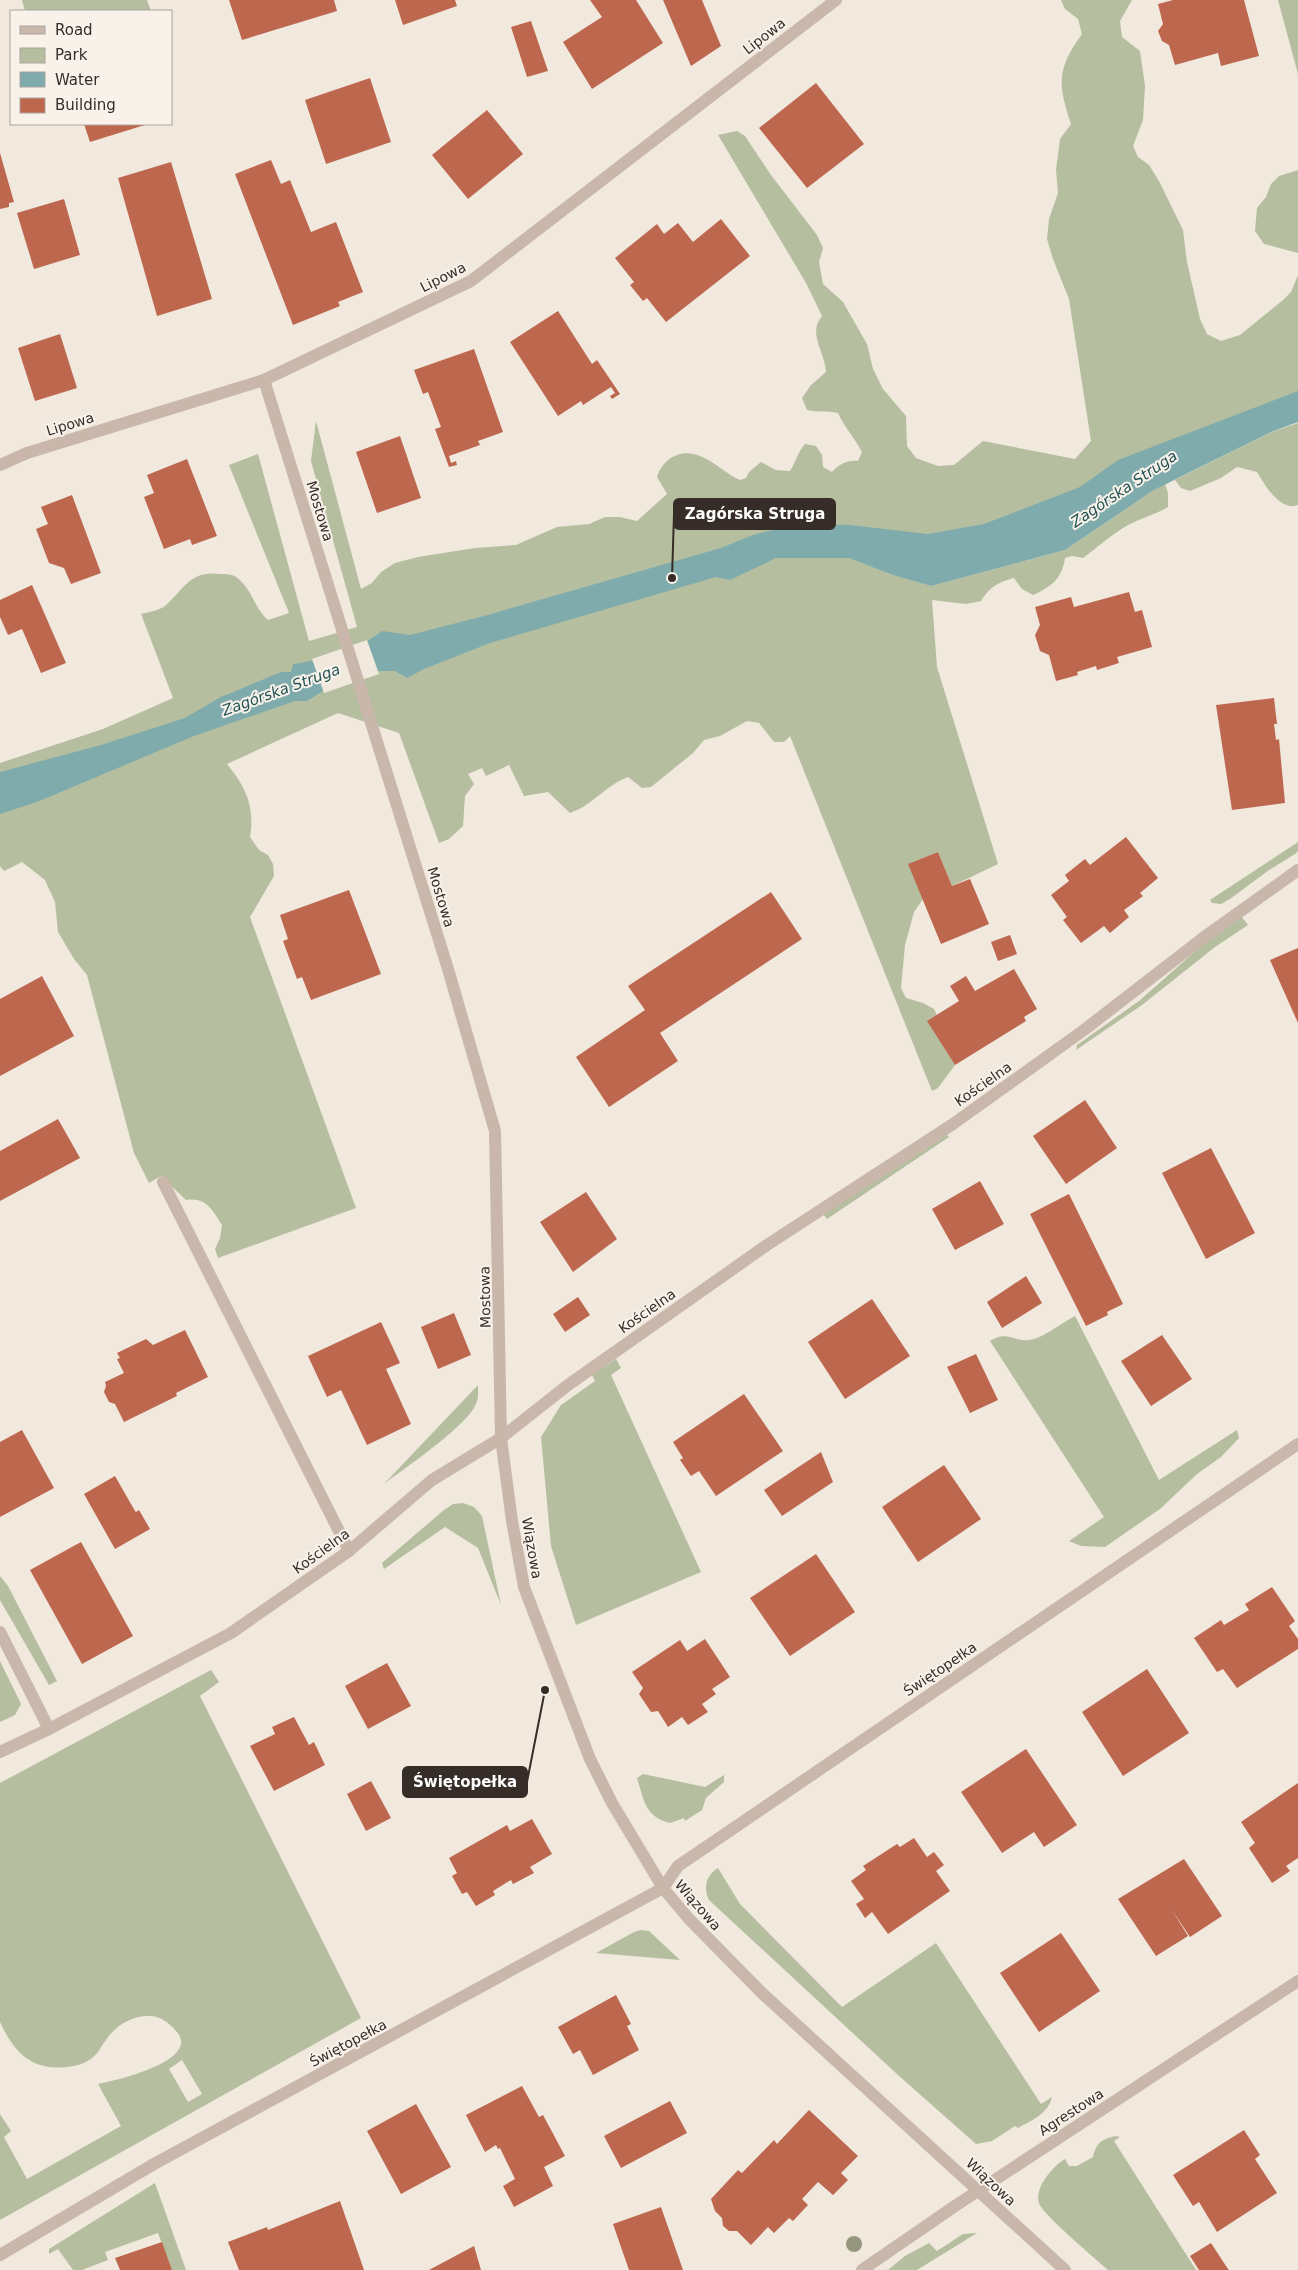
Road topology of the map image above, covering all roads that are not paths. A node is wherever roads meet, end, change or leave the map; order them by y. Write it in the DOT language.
graph roads {
  1 [pos="836,0"];
  2 [pos="264,380"];
  3 [pos="0,465"];
  4 [pos="1298,870"];
  5 [pos="163,1182"];
  6 [pos="501,1438"];
  7 [pos="1298,1444"];
  8 [pos="349,1550"];
  9 [pos="0,1632"];
  10 [pos="50,1729"];
  11 [pos="0,1752"];
  12 [pos="664,1888"];
  13 [pos="1298,1981"];
  14 [pos="978,2190"];
  15 [pos="0,2255"];
  16 [pos="862,2270"];
  17 [pos="1065,2270"];
  1 -- 2 [label="street, Lipowa"];
  2 -- 3 [label="street, Lipowa"];
  2 -- 6 [label="street, Mostowa"];
  4 -- 6 [label="street, Kościelna"];
  5 -- 8 [label="street"];
  6 -- 8 [label="street, Kościelna"];
  6 -- 12 [label="street, Wiązowa"];
  7 -- 12 [label="street, Świętopełka"];
  8 -- 10 [label="street, Kościelna"];
  9 -- 10 [label="street"];
  10 -- 11 [label="street, Kościelna"];
  12 -- 14 [label="street, Wiązowa"];
  12 -- 15 [label="street, Świętopełka"];
  13 -- 14 [label="street, Agrestowa"];
  14 -- 16 [label="street, Agrestowa"];
  14 -- 17 [label="street, Wiązowa"];
}
